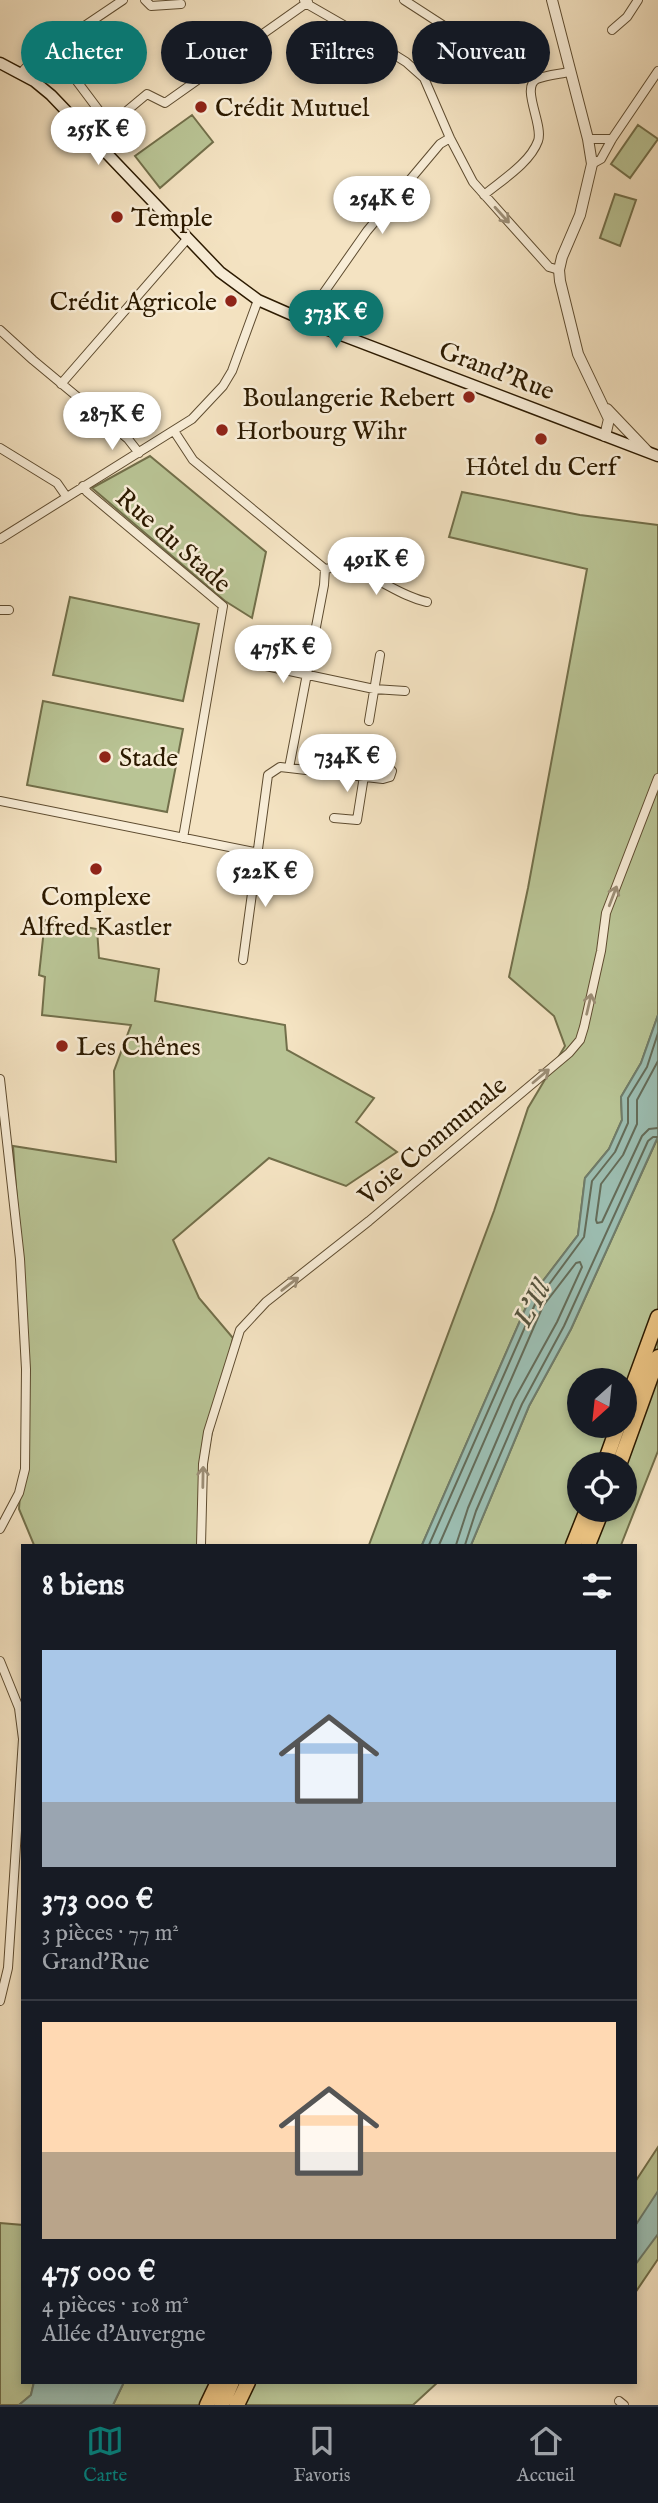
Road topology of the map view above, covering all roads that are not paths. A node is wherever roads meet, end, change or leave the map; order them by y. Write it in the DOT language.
graph roads {
  1 [pos="123,0"];
  2 [pos="145,0"];
  3 [pos="404,0"];
  4 [pos="552,0"];
  5 [pos="638,0"];
  6 [pos="307,1"];
  7 [pos="181,4"];
  8 [pos="92,21"];
  9 [pos="436,21"];
  10 [pos="612,30"];
  11 [pos="0,63"];
  12 [pos="412,67"];
  13 [pos="569,72"];
  14 [pos="658,72"];
  15 [pos="21,73"];
  16 [pos="36,84"];
  17 [pos="82,84"];
  18 [pos="427,84"];
  19 [pos="113,122"];
  20 [pos="450,138"];
  21 [pos="93,139"];
  22 [pos="588,139"];
  23 [pos="612,139"];
  24 [pos="592,164"];
  25 [pos="484,195"];
  26 [pos="188,238"];
  27 [pos="559,270"];
  28 [pos="258,300"];
  29 [pos="304,321"];
  30 [pos="0,330"];
  31 [pos="61,384"];
  32 [pos="604,406"];
  33 [pos="614,415"];
  34 [pos="174,431"];
  35 [pos="610,438"];
  36 [pos="0,448"];
  37 [pos="139,453"];
  38 [pos="654,455"];
  39 [pos="83,485"];
  40 [pos="66,496"];
  41 [pos="0,539"];
  42 [pos="324,569"];
  43 [pos="426,602"];
  44 [pos="380,656"];
  45 [pos="265,666"];
  46 [pos="307,675"];
  47 [pos="374,689"];
  48 [pos="405,691"];
  49 [pos="369,721"];
  50 [pos="289,768"];
  51 [pos="364,776"];
  52 [pos="375,778"];
  53 [pos="658,778"];
  54 [pos="0,802"];
  55 [pos="334,818"];
  56 [pos="183,838"];
  57 [pos="259,853"];
  58 [pos="243,960"];
  59 [pos="0,1079"];
  60 [pos="658,1317"];
  61 [pos="658,1357"];
  62 [pos="637,1374"];
  63 [pos="624,1452"];
  64 [pos="582,1522"];
  65 [pos="597,1522"];
  66 [pos="0,1529"];
  67 [pos="201,1544"];
  68 [pos="573,1544"];
  69 [pos="588,1544"];
  70 [pos="0,1661"];
  71 [pos="21,1718"];
  72 [pos="21,1785"];
  73 [pos="0,2001"];
  74 [pos="217,2384"];
  75 [pos="231,2384"];
  76 [pos="247,2384"];
  77 [pos="207,2405"];
  78 [pos="222,2405"];
  79 [pos="237,2405"];
  1 -- 8 [label="street"];
  2 -- 7 [label="street"];
  3 -- 9 [label="street"];
  4 -- 13 [label="street"];
  5 -- 10 [label="street"];
  6 -- 12 [label="street"];
  6 -- 19 [label="street"];
  11 -- 15 [label="main road, Grand'Rue"];
  13 -- 22 [label="street"];
  13 -- 25 [label="street"];
  14 -- 23 [label="street"];
  16 -- 21 [label="main road, Grand'Rue"];
  17 -- 19 [label="street"];
  18 -- 20 [label="street"];
  19 -- 21 [label="street"];
  20 -- 25 [label="street"];
  20 -- 29 [label="street"];
  21 -- 26 [label="main road, Grand'Rue"];
  22 -- 23 [label="street"];
  22 -- 24 [label="street"];
  23 -- 24 [label="street"];
  24 -- 27 [label="street"];
  25 -- 27 [label="street, one-way"];
  26 -- 28 [label="main road, Grand'Rue"];
  26 -- 31 [label="street"];
  27 -- 32 [label="street"];
  28 -- 29 [label="main road, Grand'Rue"];
  28 -- 34 [label="street"];
  29 -- 35 [label="main road, Grand'Rue"];
  30 -- 31 [label="street"];
  31 -- 37 [label="street"];
  32 -- 33 [label="street"];
  32 -- 35 [label="street"];
  33 -- 35 [label="street"];
  33 -- 38 [label="street"];
  34 -- 37 [label="street"];
  34 -- 42 [label="street"];
  35 -- 38 [label="main road, Grand'Rue"];
  36 -- 40 [label="street"];
  37 -- 39 [label="street"];
  39 -- 40 [label="street"];
  39 -- 56 [label="street, Rue du Stade"];
  40 -- 41 [label="street"];
  42 -- 43 [label="street"];
  42 -- 46 [label="street"];
  44 -- 47 [label="street"];
  45 -- 46 [label="street"];
  46 -- 47 [label="street"];
  46 -- 50 [label="street"];
  47 -- 48 [label="street"];
  47 -- 49 [label="street"];
  50 -- 51 [label="street"];
  50 -- 57 [label="street"];
  51 -- 52 [label="street"];
  51 -- 55 [label="street"];
  67 -- 53 [label="street, Voie Communale, one-way"];
  54 -- 56 [label="street"];
  56 -- 57 [label="street"];
  57 -- 58 [label="street"];
  59 -- 66 [label="street"];
  60 -- 62 [label="highway"];
  61 -- 63 [label="highway"];
  64 -- 68 [label="highway"];
  65 -- 69 [label="highway"];
  70 -- 71 [label="street"];
  72 -- 73 [label="street"];
  74 -- 77 [label="highway"];
  75 -- 78 [label="highway"];
  76 -- 79 [label="highway"];
}
